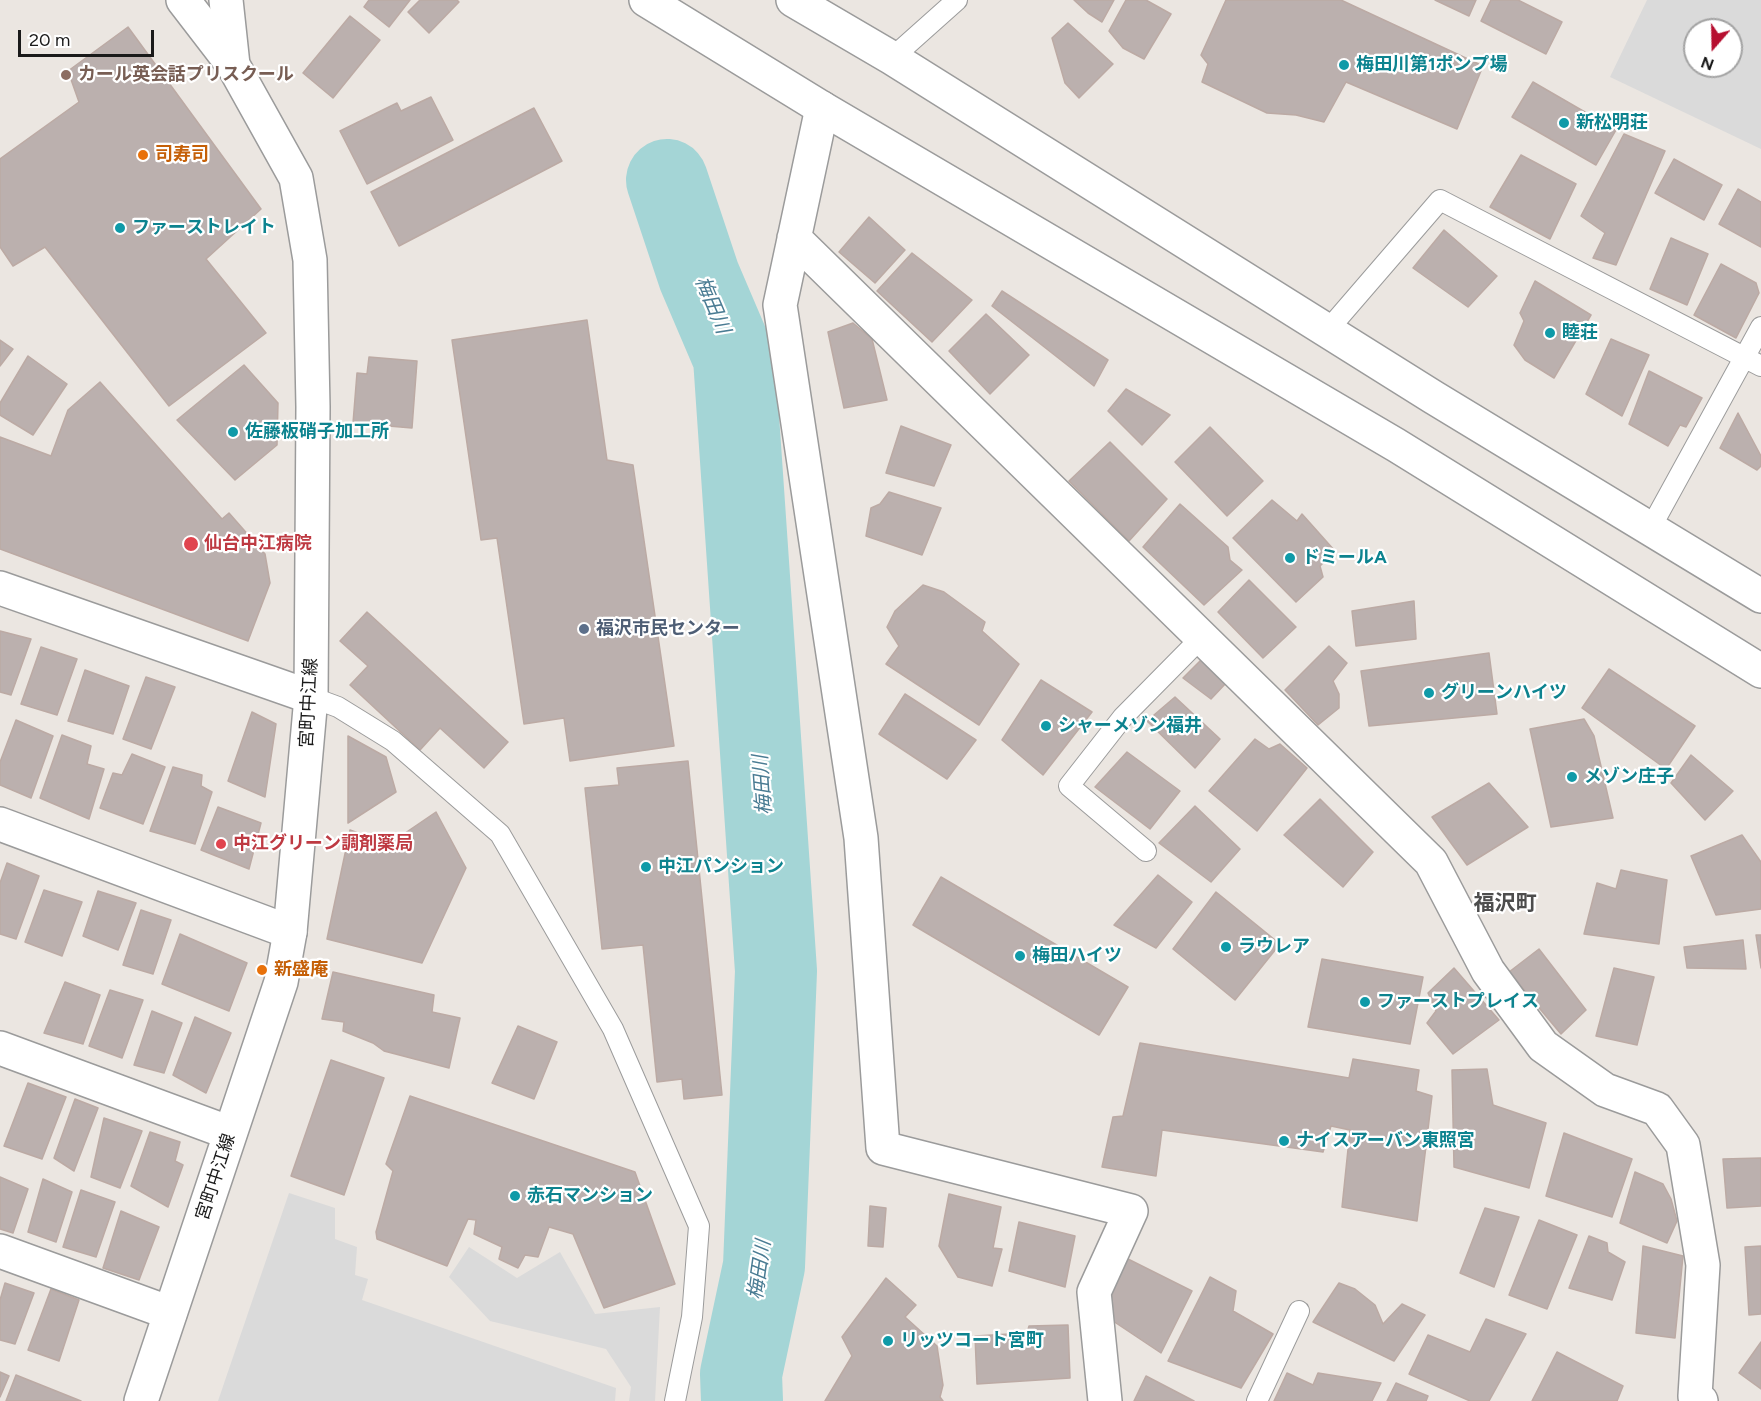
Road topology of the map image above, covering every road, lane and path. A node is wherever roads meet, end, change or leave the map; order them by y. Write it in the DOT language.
graph roads {
  1 [pos="183,0"];
  2 [pos="226,0"];
  3 [pos="646,0"];
  4 [pos="793,0"];
  5 [pos="957,0"];
  6 [pos="892,58"];
  7 [pos="233,65"];
  8 [pos="822,108"];
  9 [pos="794,238"];
  10 [pos="1761,327"];
  11 [pos="1327,331"];
  12 [pos="1753,361"];
  13 [pos="1650,529"];
  14 [pos="0,588"];
  15 [pos="1761,596"];
  16 [pos="1201,638"];
  17 [pos="1761,671"];
  18 [pos="311,697"];
  19 [pos="0,824"];
  20 [pos="1146,852"];
  21 [pos="290,932"];
  22 [pos="0,1048"];
  23 [pos="230,1134"];
  24 [pos="0,1251"];
  25 [pos="1299,1311"];
  26 [pos="170,1313"];
  27 [pos="141,1401"];
  28 [pos="675,1401"];
  29 [pos="1105,1401"];
  30 [pos="1257,1401"];
  31 [pos="1701,1401"];
  1 -- 7 [label="street"];
  2 -- 7 [label="street, 宮町中江線"];
  3 -- 8 [label="street"];
  4 -- 6 [label="street"];
  5 -- 6 [label="lane"];
  6 -- 11 [label="street"];
  7 -- 18 [label="street, 宮町中江線"];
  8 -- 9 [label="street"];
  8 -- 17 [label="street"];
  9 -- 16 [label="street"];
  9 -- 29 [label="street"];
  10 -- 12 [label="lane"];
  11 -- 12 [label="lane"];
  11 -- 13 [label="street"];
  12 -- 13 [label="lane"];
  13 -- 15 [label="street"];
  14 -- 18 [label="street"];
  16 -- 20 [label="lane"];
  16 -- 31 [label="street"];
  18 -- 21 [label="street, 宮町中江線"];
  18 -- 28 [label="lane"];
  19 -- 21 [label="street"];
  21 -- 23 [label="street, 宮町中江線"];
  22 -- 23 [label="street"];
  23 -- 26 [label="street, 宮町中江線"];
  24 -- 26 [label="street"];
  25 -- 30 [label="lane"];
  26 -- 27 [label="street, 宮町中江線"];
}
